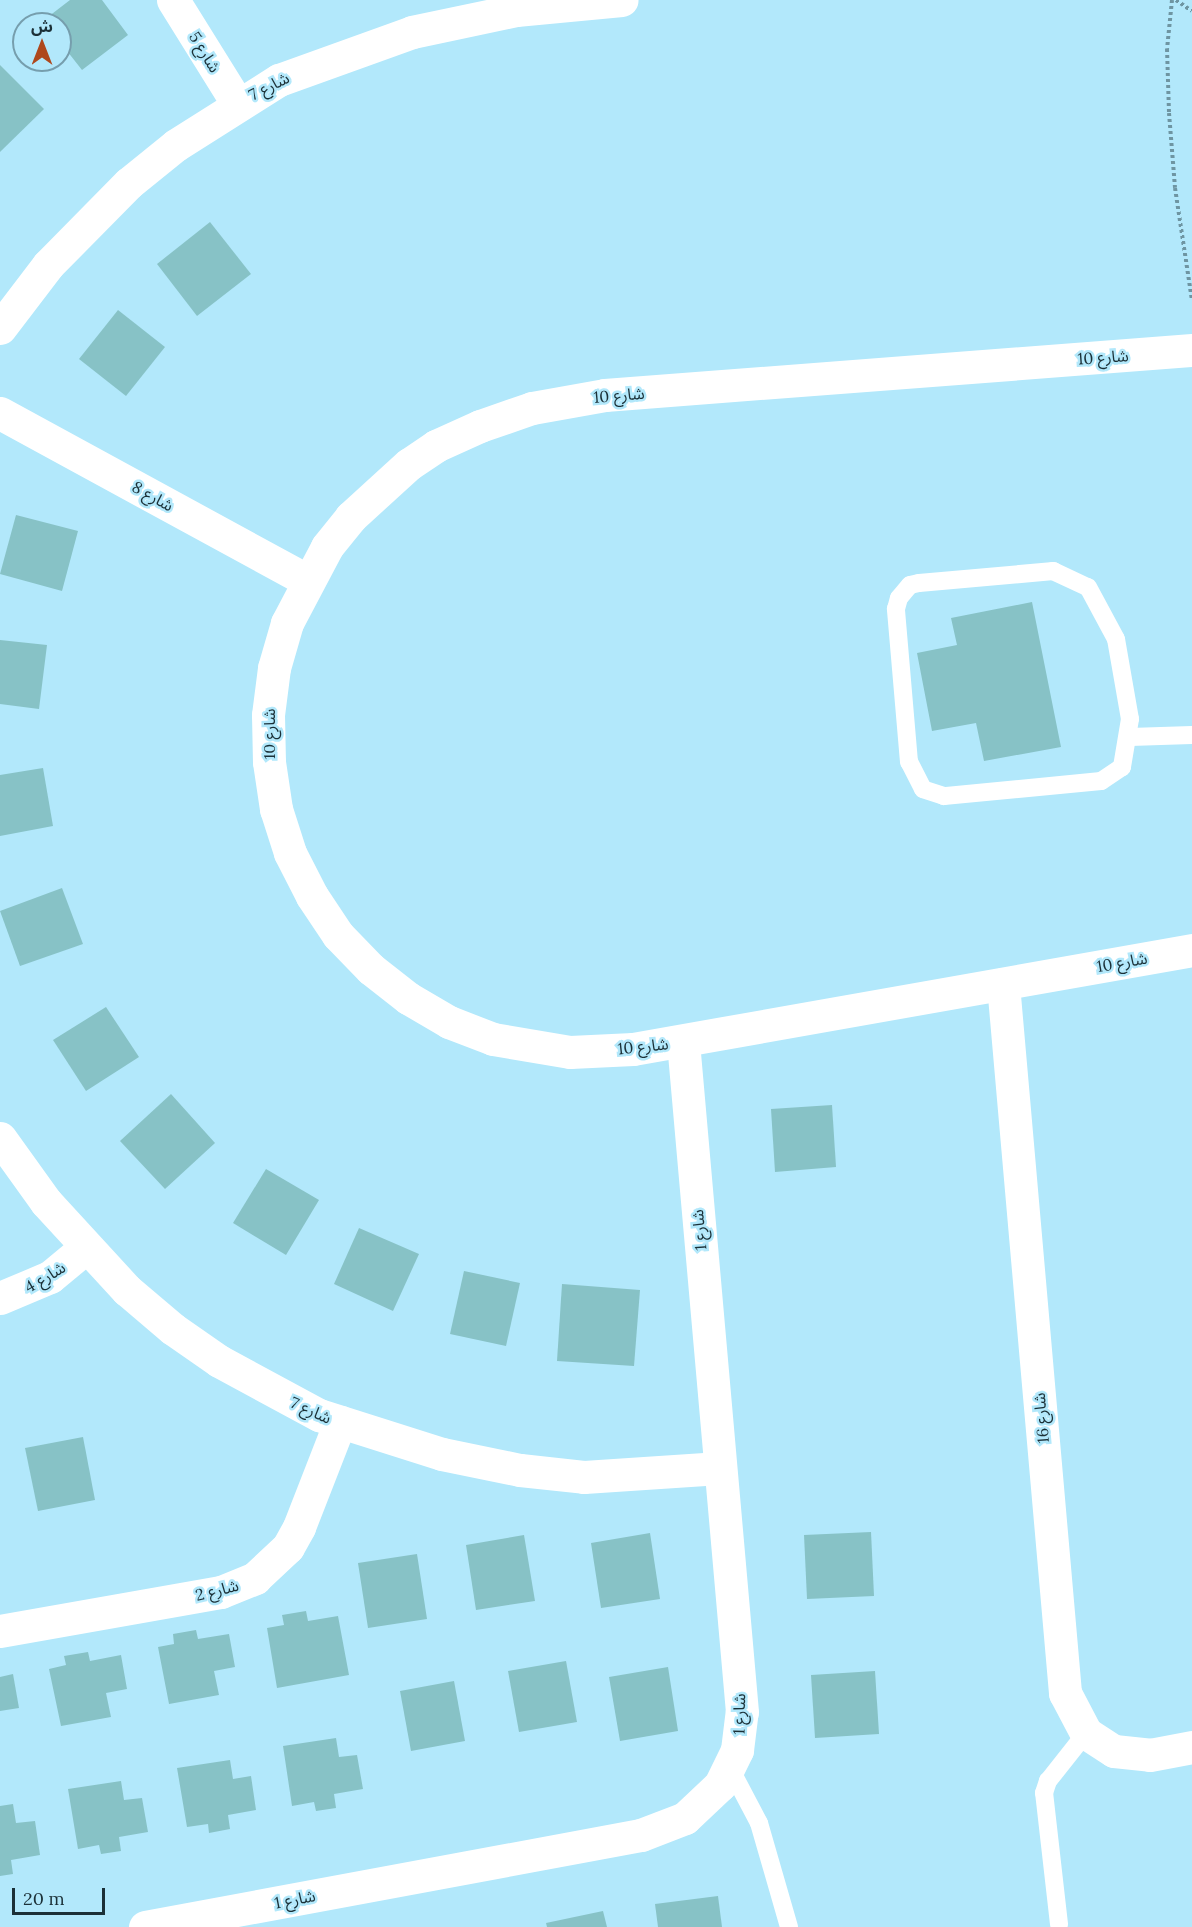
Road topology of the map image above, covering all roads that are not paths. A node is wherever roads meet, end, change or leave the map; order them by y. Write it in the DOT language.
graph roads {
  1 [pos="172,0"];
  2 [pos="622,0"];
  3 [pos="515,5"];
  4 [pos="237,103"];
  5 [pos="0,328"];
  6 [pos="1192,350"];
  7 [pos="0,413"];
  8 [pos="306,580"];
  9 [pos="1192,735"];
  10 [pos="1130,737"];
  11 [pos="1192,950"];
  12 [pos="1003,984"];
  13 [pos="683,1042"];
  14 [pos="0,1138"];
  15 [pos="85,1248"];
  16 [pos="0,1298"];
  17 [pos="340,1422"];
  18 [pos="720,1468"];
  19 [pos="0,1631"];
  20 [pos="1086,1733"];
  21 [pos="1192,1747"];
  22 [pos="730,1768"];
  23 [pos="1059,1924"];
  24 [pos="145,1927"];
  25 [pos="789,1927"];
  1 -- 4 [label="street, شارع 5"];
  2 -- 3 [label="street, شارع 7"];
  3 -- 4 [label="street, شارع 7"];
  4 -- 5 [label="street, شارع 7"];
  6 -- 8 [label="street, شارع 10"];
  7 -- 8 [label="street, شارع 8"];
  8 -- 13 [label="street, شارع 10"];
  9 -- 10 [label="lane"];
  10 -- 10 [label="lane"];
  11 -- 12 [label="street, شارع 10"];
  12 -- 13 [label="street, شارع 10"];
  12 -- 20 [label="street, شارع 16"];
  13 -- 18 [label="street, شارع 1"];
  14 -- 15 [label="street, شارع 7"];
  15 -- 16 [label="street, شارع 4"];
  15 -- 17 [label="street, شارع 7"];
  17 -- 18 [label="street, شارع 7"];
  17 -- 19 [label="street, شارع 2"];
  18 -- 22 [label="street, شارع 1"];
  20 -- 21 [label="street, شارع 16"];
  20 -- 23 [label="lane"];
  22 -- 24 [label="street, شارع 1"];
  22 -- 25 [label="lane"];
}
